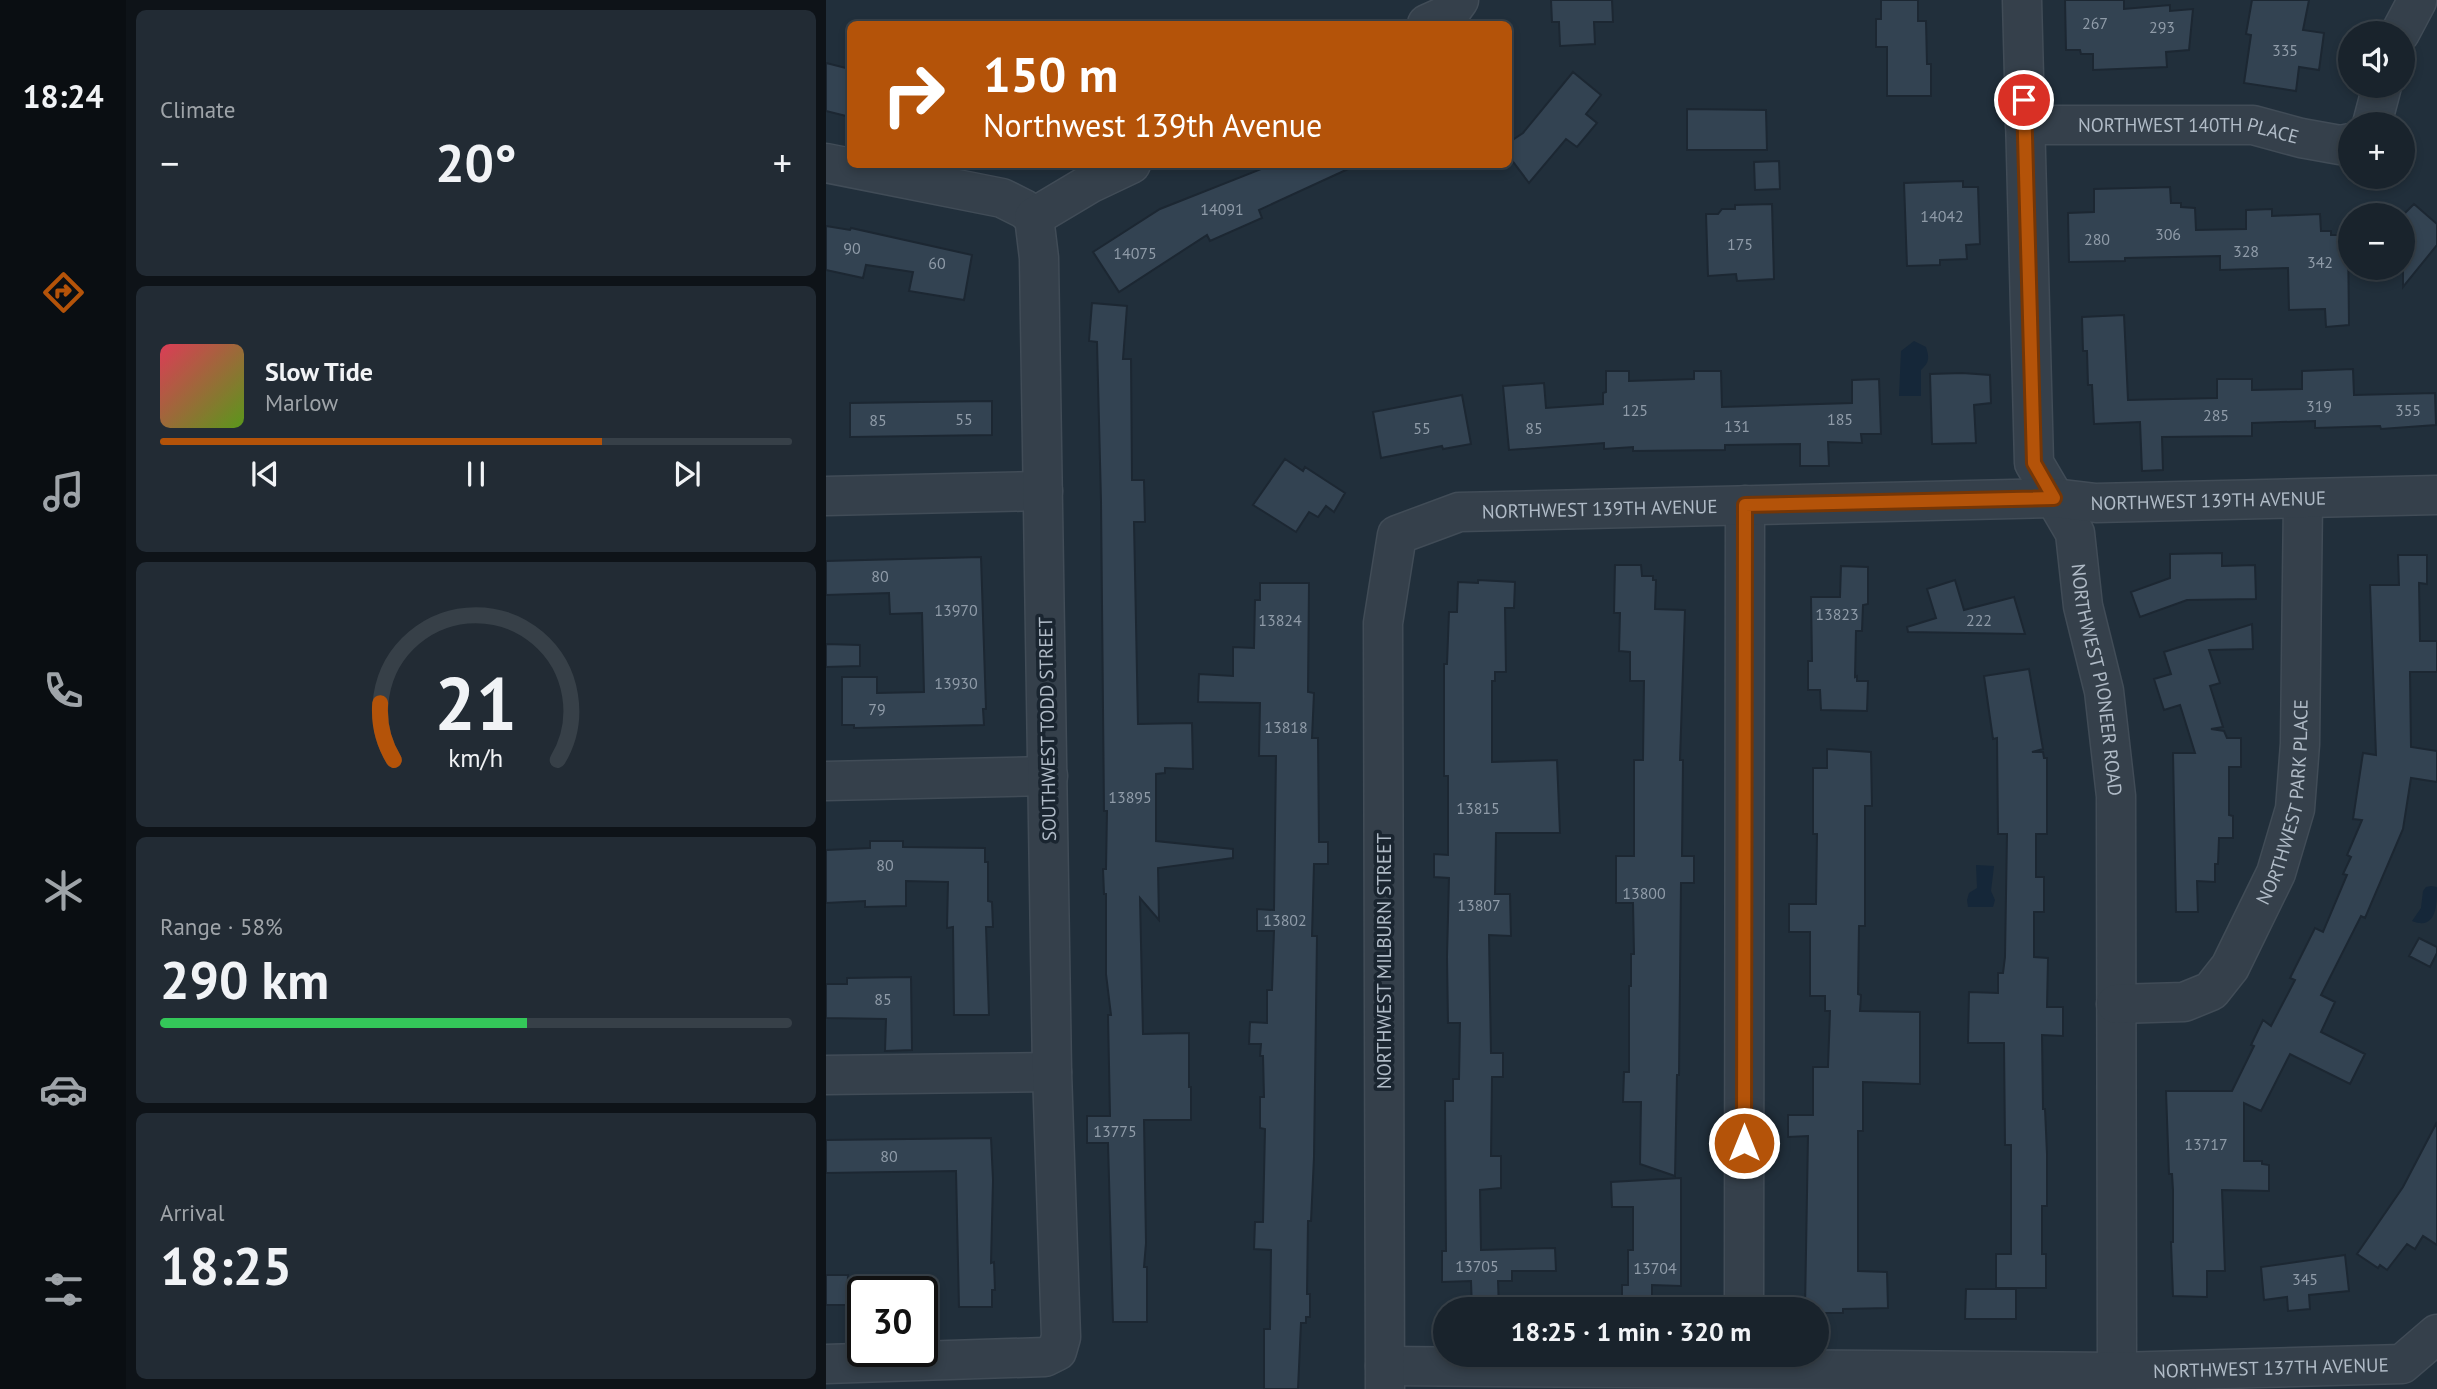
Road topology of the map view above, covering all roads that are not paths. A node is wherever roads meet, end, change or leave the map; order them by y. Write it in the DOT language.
graph roads {
  1 [pos="1459,0"];
  2 [pos="2022,0"];
  3 [pos="2417,1"];
  4 [pos="1434,21"];
  5 [pos="2406,21"];
  6 [pos="2025,125"];
  7 [pos="2338,145"];
  8 [pos="826,163"];
  9 [pos="847,167"];
  10 [pos="851,168"];
  11 [pos="1123,168"];
  12 [pos="1034,218"];
  13 [pos="1043,491"];
  14 [pos="2437,495"];
  15 [pos="826,496"];
  16 [pos="2054,498"];
  17 [pos="2303,499"];
  18 [pos="1745,505"];
  19 [pos="1397,534"];
  20 [pos="1048,776"];
  21 [pos="826,781"];
  22 [pos="2116,1004"];
  23 [pos="1052,1072"];
  24 [pos="826,1075"];
  25 [pos="1744,1297"];
  26 [pos="2437,1334"];
  27 [pos="826,1364"];
  28 [pos="1744,1371"];
  29 [pos="2117,1372"];
  30 [pos="981,1375"];
  31 [pos="1385,1378"];
  1 -- 4 [label="street"];
  2 -- 6 [label="street, NORTHWEST PIONEER ROAD"];
  3 -- 5 [label="street"];
  6 -- 7 [label="street, NORTHWEST 140TH PLACE"];
  6 -- 16 [label="street, NORTHWEST PIONEER ROAD"];
  8 -- 9 [label="street"];
  10 -- 12 [label="street"];
  11 -- 12 [label="street"];
  12 -- 13 [label="street, SOUTHWEST TODD STREET"];
  13 -- 15 [label="street"];
  13 -- 20 [label="street, SOUTHWEST TODD STREET"];
  14 -- 17 [label="street, NORTHWEST 139TH AVENUE"];
  16 -- 17 [label="street, NORTHWEST 139TH AVENUE"];
  16 -- 18 [label="street, NORTHWEST 139TH AVENUE"];
  16 -- 22 [label="street, NORTHWEST PIONEER ROAD"];
  17 -- 22 [label="street, NORTHWEST PARK PLACE"];
  18 -- 19 [label="street, NORTHWEST 139TH AVENUE"];
  18 -- 25 [label="street"];
  19 -- 31 [label="street, NORTHWEST MILBURN STREET"];
  20 -- 21 [label="street"];
  20 -- 23 [label="street, SOUTHWEST TODD STREET"];
  22 -- 29 [label="street, NORTHWEST PIONEER ROAD"];
  23 -- 24 [label="street"];
  23 -- 30 [label="street, SOUTHWEST TODD STREET"];
  26 -- 29 [label="street, NORTHWEST 137TH AVENUE"];
  27 -- 30 [label="street"];
  28 -- 29 [label="street, NORTHWEST 137TH AVENUE"];
  28 -- 31 [label="street, NORTHWEST 137TH AVENUE"];
}
